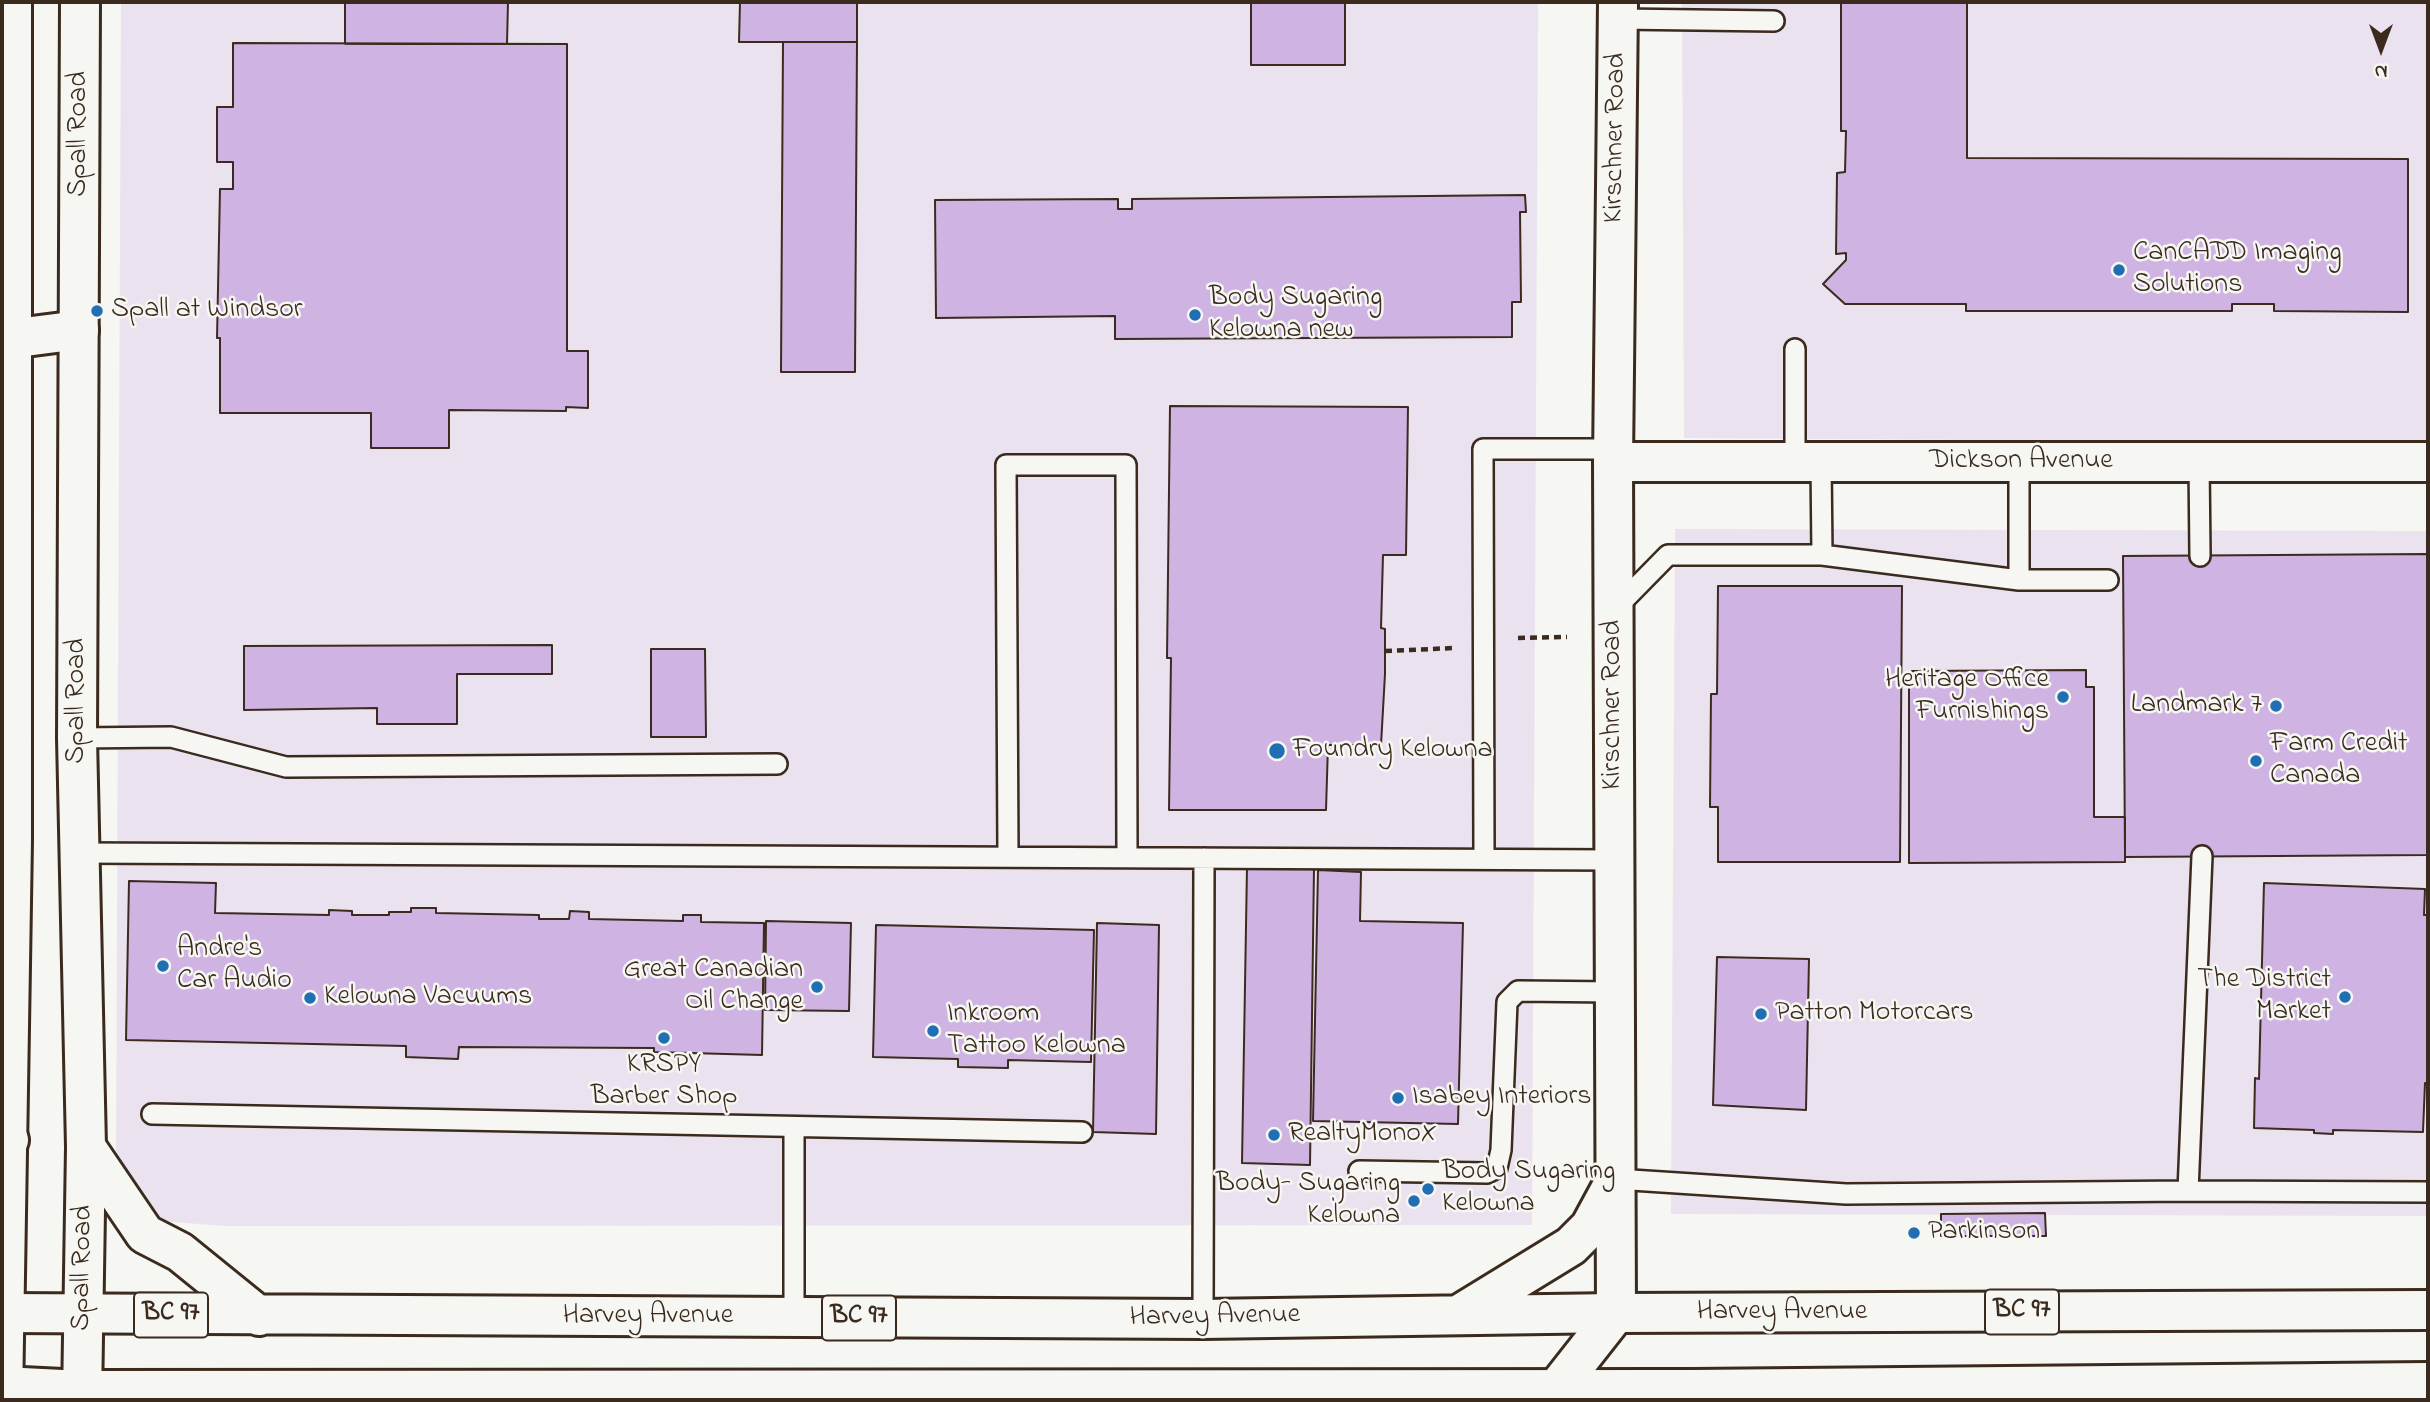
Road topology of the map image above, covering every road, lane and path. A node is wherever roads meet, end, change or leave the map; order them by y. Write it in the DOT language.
graph roads {
  1 [pos="12,2"];
  2 [pos="80,2"];
  3 [pos="1618,10"];
  4 [pos="1773,21"];
  5 [pos="79,330"];
  6 [pos="7,340"];
  7 [pos="1795,349"];
  8 [pos="1613,455"];
  9 [pos="1808,462"];
  10 [pos="2019,462"];
  11 [pos="2199,462"];
  12 [pos="2428,462"];
  13 [pos="1822,555"];
  14 [pos="2200,556"];
  15 [pos="2019,580"];
  16 [pos="2108,580"];
  17 [pos="1613,611"];
  18 [pos="1567,637"];
  19 [pos="1518,638"];
  20 [pos="1456,648"];
  21 [pos="1385,651"];
  22 [pos="77,738"];
  23 [pos="777,764"];
  24 [pos="78,853"];
  25 [pos="1008,856"];
  26 [pos="2202,856"];
  27 [pos="1127,857"];
  28 [pos="1204,858"];
  29 [pos="1484,859"];
  30 [pos="1614,860"];
  31 [pos="1615,992"];
  32 [pos="152,1114"];
  33 [pos="793,1127"];
  34 [pos="1082,1132"];
  35 [pos="5,1145"];
  36 [pos="86,1147"];
  37 [pos="1359,1171"];
  38 [pos="1616,1179"];
  39 [pos="2188,1191"];
  40 [pos="2428,1192"];
  41 [pos="2428,1310"];
  42 [pos="2,1313"];
  43 [pos="1616,1313"];
  44 [pos="82,1314"];
  45 [pos="1459,1315"];
  46 [pos="259,1316"];
  47 [pos="794,1318"];
  48 [pos="1203,1319"];
  49 [pos="2428,1382"];
  50 [pos="2143,1384"];
  51 [pos="1557,1388"];
  52 [pos="3,1390"];
  53 [pos="82,1395"];
  54 [pos="316,1395"];
  55 [pos="553,1395"];
  56 [pos="2194,1400"];
  1 -- 6 [label="main road"];
  2 -- 5 [label="main road, Spall Road"];
  3 -- 4 [label="lane"];
  3 -- 8 [label="main road, Kirschner Road"];
  5 -- 6 [label="main road"];
  5 -- 22 [label="main road, Spall Road"];
  6 -- 35 [label="main road"];
  7 -- 9 [label="lane"];
  8 -- 9 [label="main road, Dickson Avenue"];
  8 -- 17 [label="main road, Kirschner Road"];
  8 -- 29 [label="lane"];
  9 -- 10 [label="main road, Dickson Avenue"];
  9 -- 13 [label="lane"];
  10 -- 11 [label="main road, Dickson Avenue"];
  10 -- 15 [label="lane"];
  11 -- 12 [label="main road, Dickson Avenue"];
  11 -- 14 [label="lane"];
  13 -- 15 [label="lane"];
  13 -- 17 [label="lane"];
  15 -- 16 [label="lane"];
  17 -- 30 [label="main road, Kirschner Road"];
  18 -- 19 [label="path"];
  20 -- 21 [label="path"];
  22 -- 23 [label="lane"];
  22 -- 24 [label="main road, Spall Road"];
  24 -- 25 [label="lane"];
  24 -- 36 [label="main road, Spall Road"];
  25 -- 27 [label="lane"];
  25 -- 27 [label="lane"];
  26 -- 39 [label="lane"];
  27 -- 28 [label="lane"];
  28 -- 29 [label="lane"];
  28 -- 48 [label="lane"];
  29 -- 30 [label="lane"];
  30 -- 31 [label="main road, Kirschner Road"];
  31 -- 37 [label="lane"];
  31 -- 38 [label="main road, Kirschner Road"];
  32 -- 33 [label="lane"];
  33 -- 34 [label="lane"];
  33 -- 47 [label="lane"];
  35 -- 42 [label="main road"];
  36 -- 44 [label="main road, Spall Road"];
  36 -- 46 [label="main road"];
  38 -- 39 [label="lane"];
  38 -- 43 [label="main road, Kirschner Road"];
  38 -- 45 [label="main road"];
  39 -- 40 [label="lane"];
  41 -- 43 [label="main road, Harvey Avenue / BC 97"];
  42 -- 44 [label="main road, Harvey Avenue / BC 97"];
  42 -- 52 [label="main road"];
  43 -- 45 [label="main road, Harvey Avenue / BC 97"];
  43 -- 51 [label="main road"];
  44 -- 46 [label="main road, Harvey Avenue / BC 97"];
  44 -- 53 [label="main road, Spall Road"];
  45 -- 48 [label="main road, Harvey Avenue / BC 97"];
  46 -- 47 [label="main road, Harvey Avenue / BC 97"];
  47 -- 48 [label="main road, Harvey Avenue / BC 97"];
  49 -- 50 [label="main road"];
  50 -- 51 [label="main road"];
  50 -- 56 [label="main road"];
  51 -- 55 [label="main road"];
  52 -- 53 [label="main road"];
  53 -- 54 [label="main road"];
  54 -- 55 [label="main road"];
}
